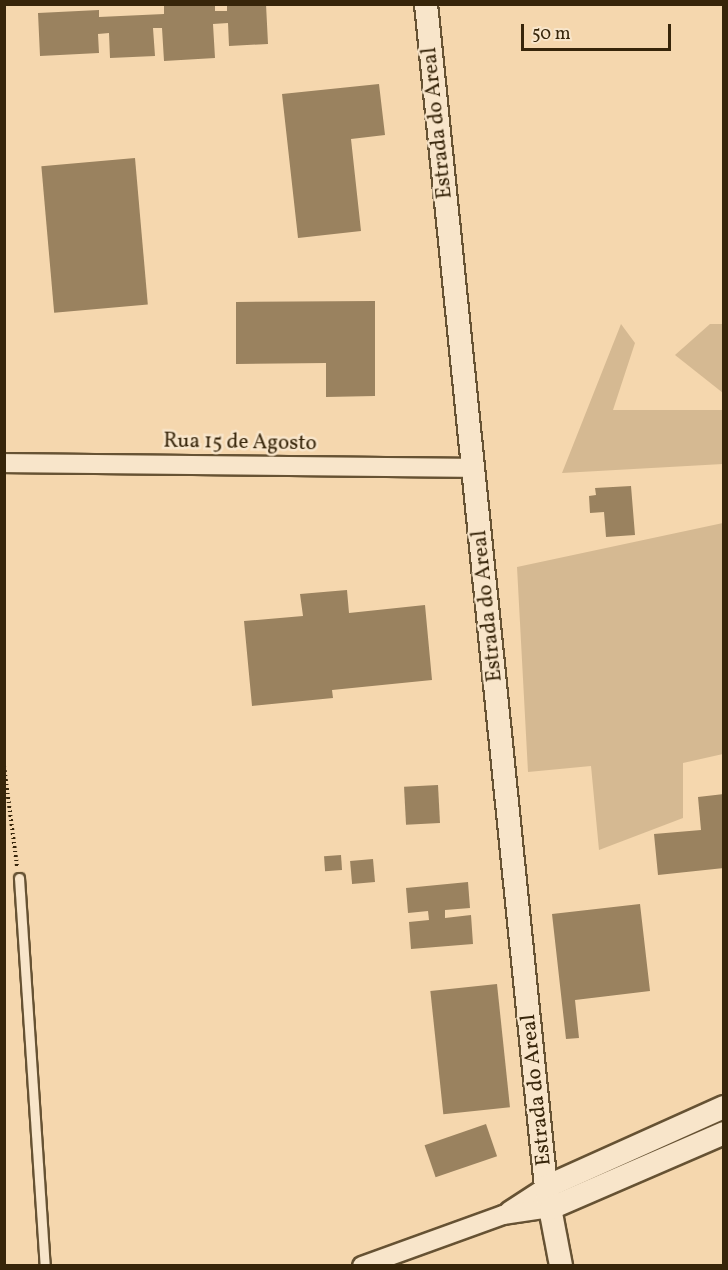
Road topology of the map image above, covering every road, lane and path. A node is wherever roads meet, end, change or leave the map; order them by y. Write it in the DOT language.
graph roads {
  1 [pos="426,4"];
  2 [pos="4,464"];
  3 [pos="474,468"];
  4 [pos="4,766"];
  5 [pos="19,878"];
  6 [pos="723,1107"];
  7 [pos="723,1133"];
  8 [pos="548,1197"];
  9 [pos="45,1266"];
  10 [pos="362,1266"];
  11 [pos="561,1266"];
  1 -- 3 [label="street, Estrada do Areal"];
  2 -- 3 [label="street, Rua 15 de Agosto"];
  3 -- 8 [label="street, Estrada do Areal"];
  4 -- 5 [label="path"];
  5 -- 9 [label="lane"];
  6 -- 8 [label="street"];
  7 -- 8 [label="street"];
  8 -- 10 [label="street"];
  8 -- 11 [label="street, Estrada do Areal"];
}
